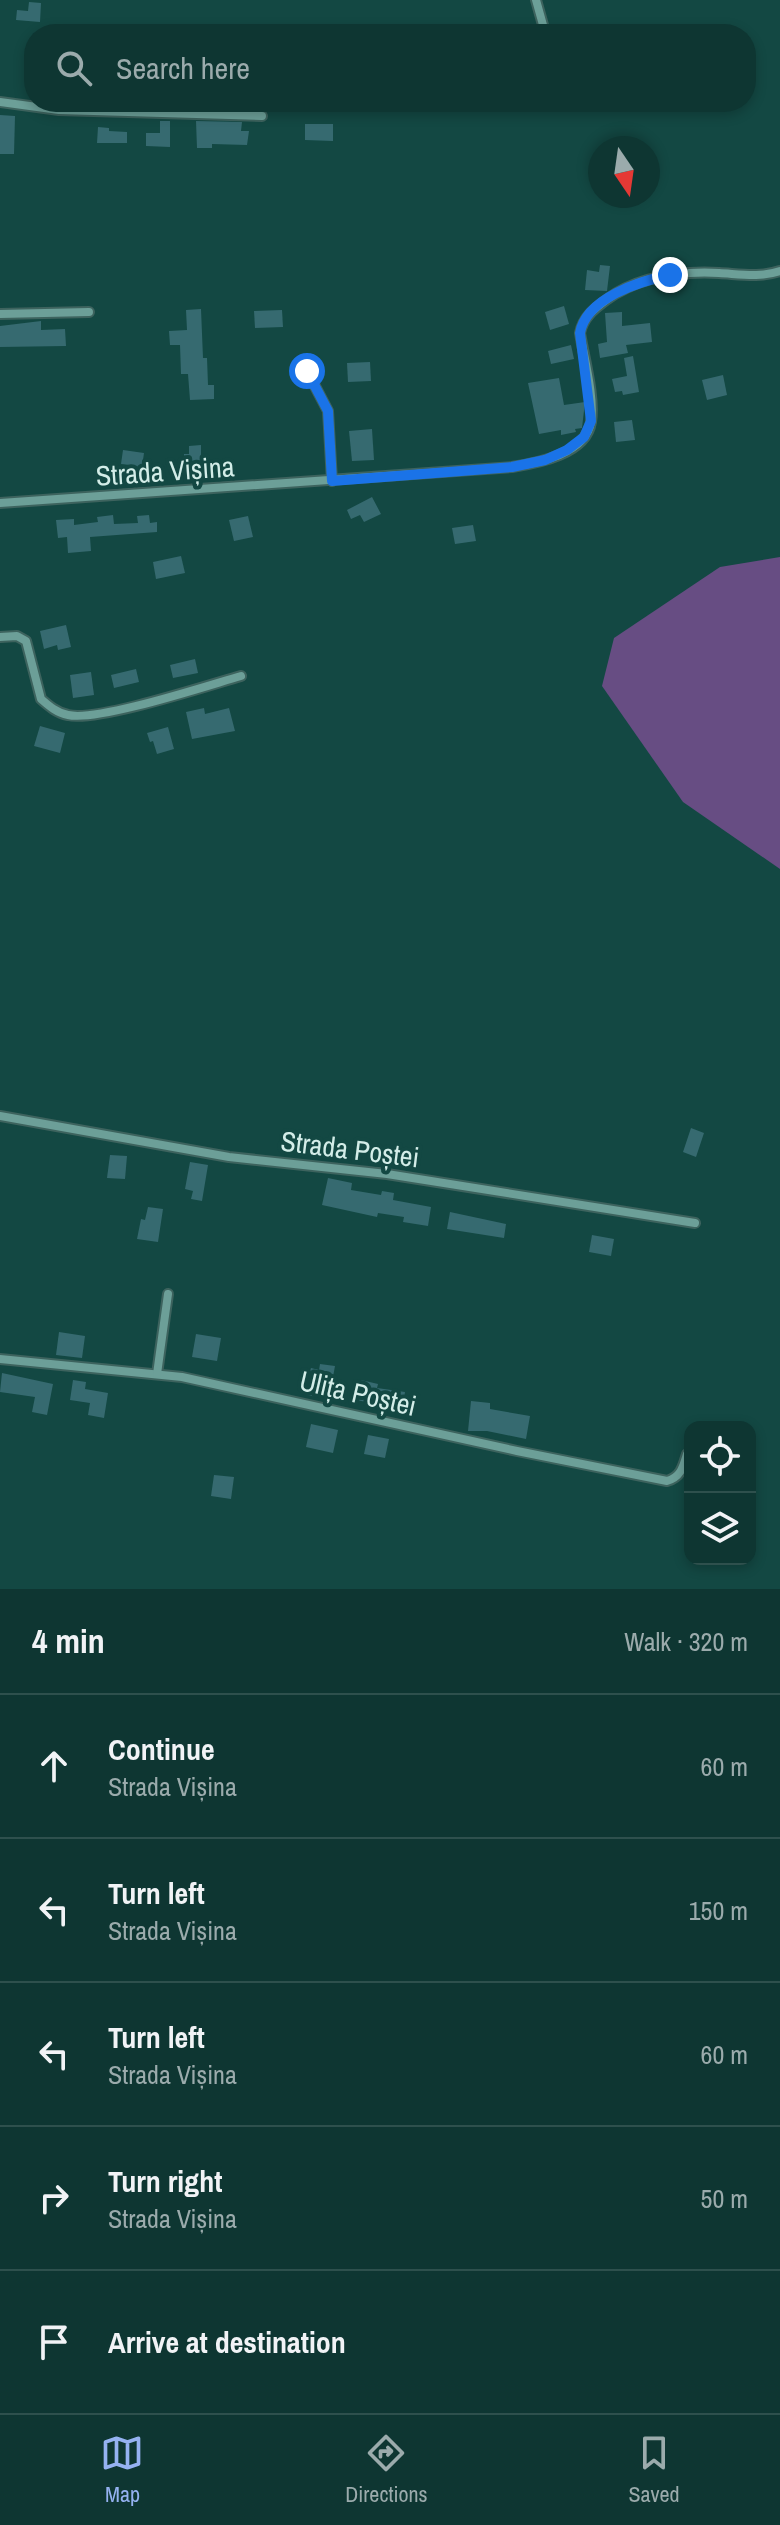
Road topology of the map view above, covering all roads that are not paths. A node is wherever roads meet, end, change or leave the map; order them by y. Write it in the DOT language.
graph roads {
  1 [pos="536,0"];
  2 [pos="543,24"];
  3 [pos="0,102"];
  4 [pos="24,105"];
  5 [pos="137,112"];
  6 [pos="262,116"];
  7 [pos="780,271"];
  8 [pos="89,312"];
  9 [pos="0,314"];
  10 [pos="307,371"];
  11 [pos="332,481"];
  12 [pos="0,503"];
  13 [pos="0,637"];
  14 [pos="241,676"];
  15 [pos="0,1116"];
  16 [pos="695,1223"];
  17 [pos="168,1294"];
  18 [pos="0,1359"];
  19 [pos="157,1374"];
  20 [pos="684,1465"];
  1 -- 2 [label="street"];
  3 -- 4 [label="street"];
  5 -- 6 [label="street"];
  7 -- 11 [label="street, Strada Vișina"];
  8 -- 9 [label="street"];
  10 -- 11 [label="street"];
  11 -- 12 [label="street, Strada Vișina"];
  13 -- 14 [label="street"];
  15 -- 16 [label="street, Strada Poștei"];
  17 -- 19 [label="street"];
  18 -- 19 [label="street, Ulița Poștei"];
  19 -- 20 [label="street, Ulița Poștei"];
}
